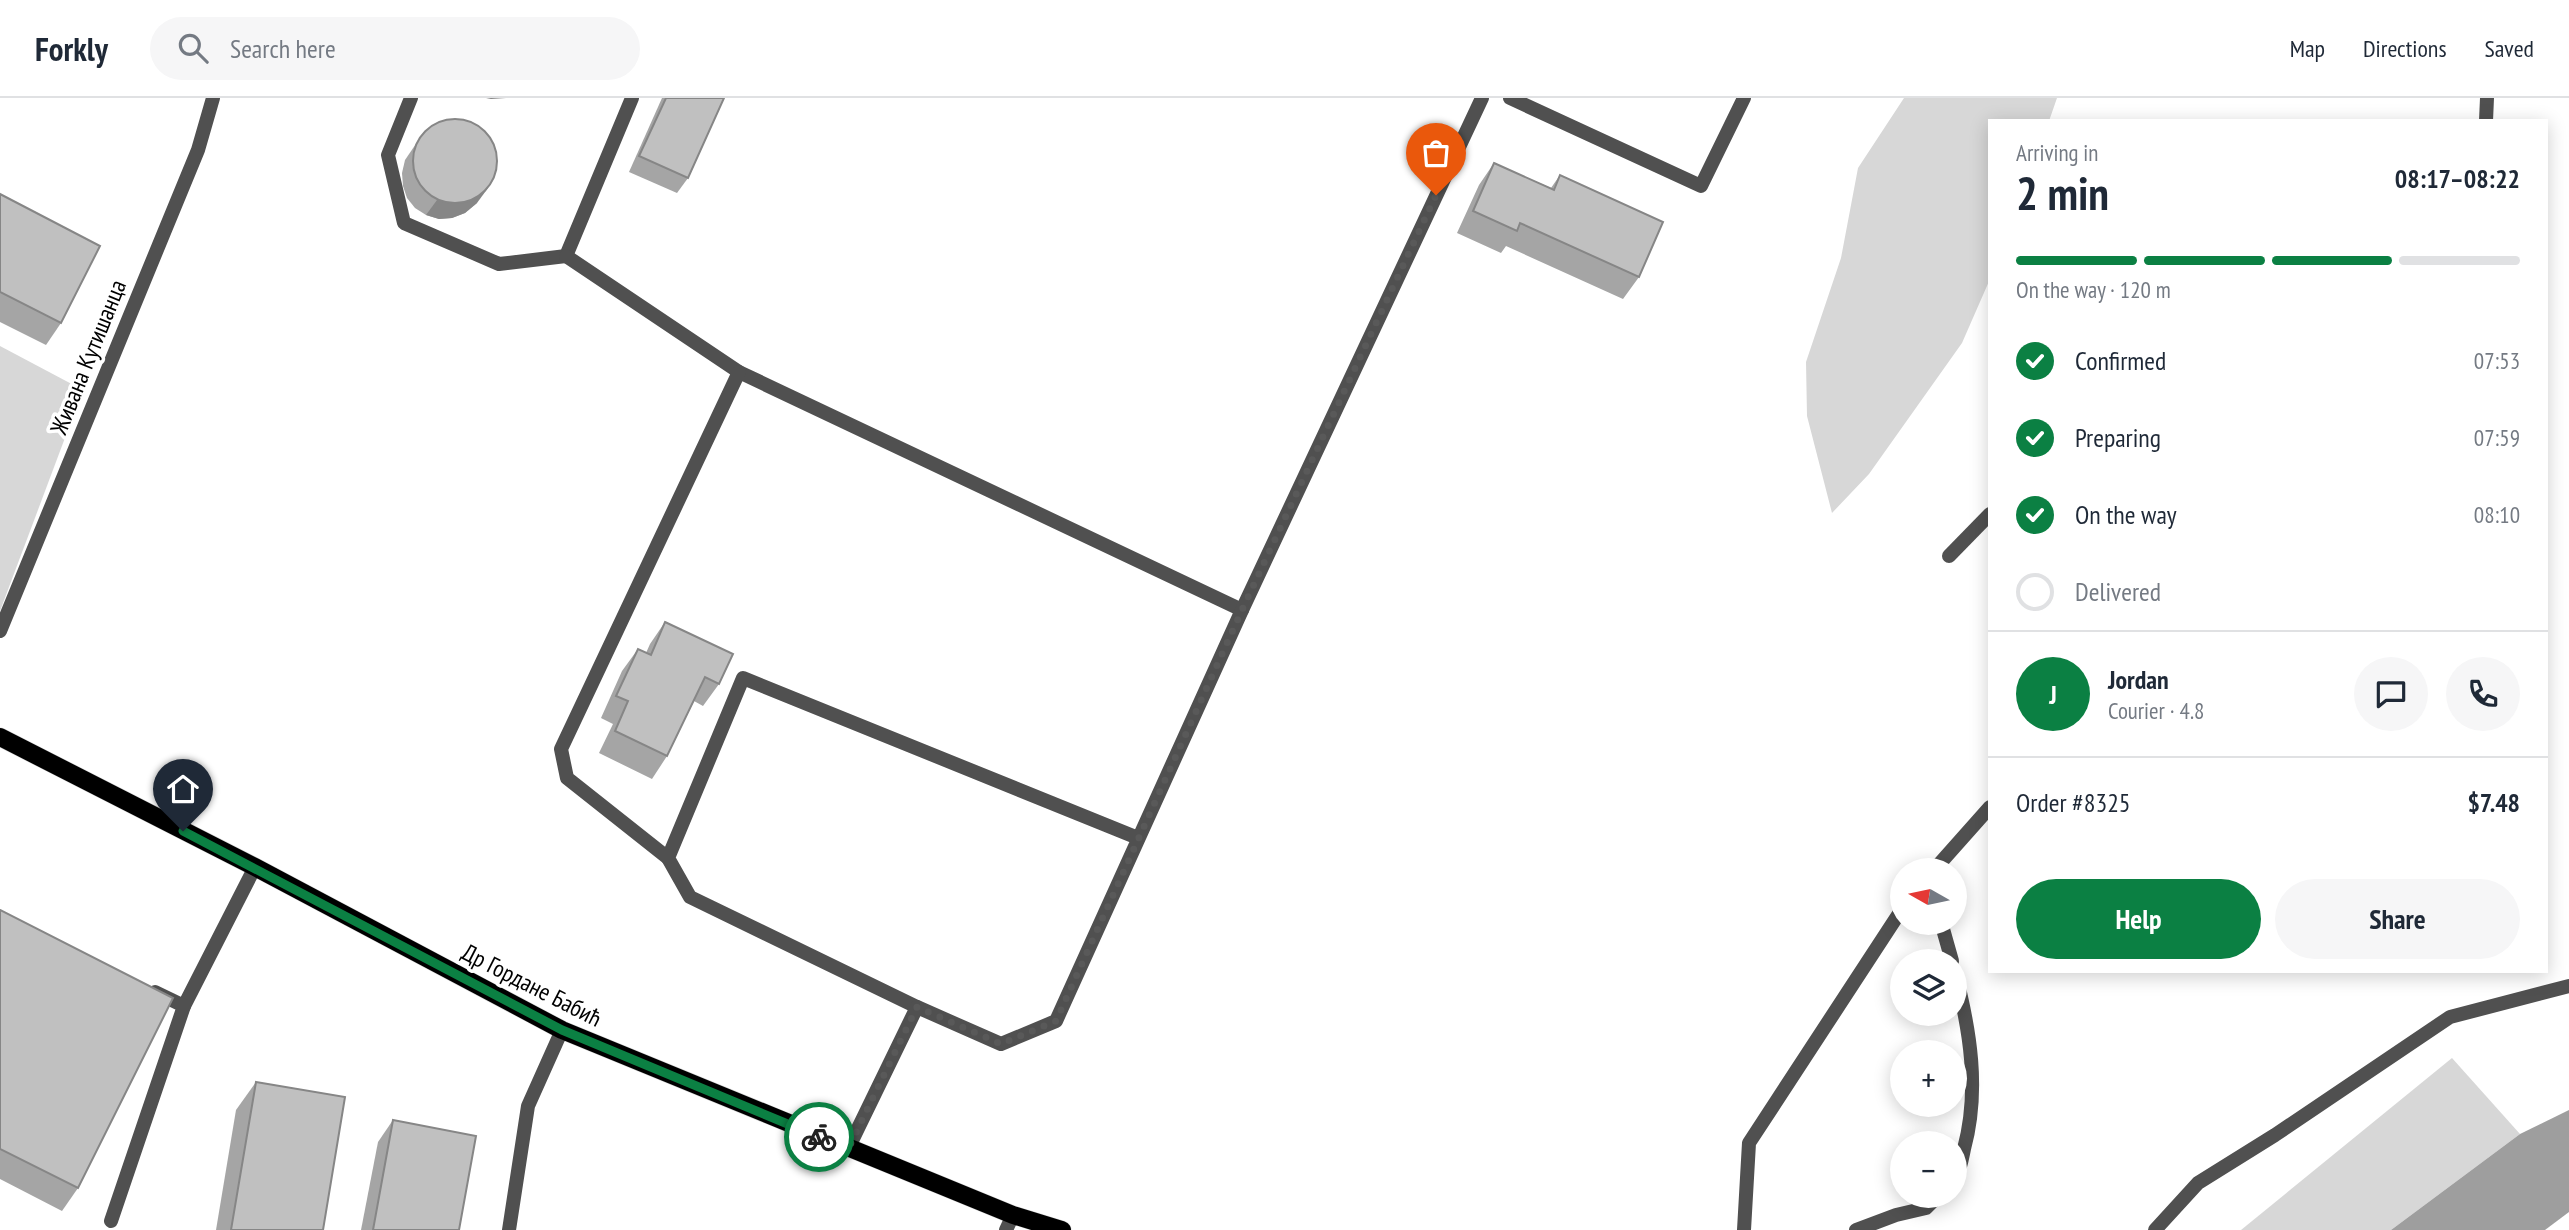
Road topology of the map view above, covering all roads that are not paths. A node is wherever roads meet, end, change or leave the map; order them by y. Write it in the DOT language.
graph roads {
  1 [pos="213,98"];
  2 [pos="411,98"];
  3 [pos="632,98"];
  4 [pos="1482,98"];
  5 [pos="1510,98"];
  6 [pos="1744,98"];
  7 [pos="2487,98"];
  8 [pos="2486,119"];
  9 [pos="566,256"];
  10 [pos="739,372"];
  11 [pos="1988,516"];
  12 [pos="1949,556"];
  13 [pos="1242,610"];
  14 [pos="0,631"];
  15 [pos="0,737"];
  16 [pos="1988,809"];
  17 [pos="1138,838"];
  18 [pos="667,858"];
  19 [pos="1946,858"];
  20 [pos="255,867"];
  21 [pos="1890,927"];
  22 [pos="2569,986"];
  23 [pos="147,988"];
  24 [pos="184,1006"];
  25 [pos="917,1007"];
  26 [pos="1967,1023"];
  27 [pos="562,1030"];
  28 [pos="1967,1140"];
  29 [pos="848,1149"];
  30 [pos="1926,1208"];
  31 [pos="111,1221"];
  32 [pos="1009,1223"];
  33 [pos="509,1230"];
  34 [pos="1062,1230"];
  35 [pos="1744,1230"];
  36 [pos="1856,1230"];
  37 [pos="2155,1230"];
  1 -- 14 [label="street, Живана Кутишанца"];
  2 -- 9 [label="street"];
  3 -- 9 [label="street"];
  4 -- 13 [label="street"];
  5 -- 6 [label="street"];
  7 -- 8 [label="street"];
  9 -- 10 [label="street"];
  10 -- 13 [label="street"];
  10 -- 18 [label="street"];
  11 -- 12 [label="street"];
  13 -- 17 [label="street"];
  15 -- 20 [label="main road, Др Гордане Бабић"];
  16 -- 19 [label="street"];
  17 -- 18 [label="street"];
  17 -- 25 [label="street"];
  18 -- 25 [label="street"];
  20 -- 24 [label="street"];
  20 -- 27 [label="main road, Др Гордане Бабић"];
  21 -- 35 [label="street"];
  22 -- 37 [label="street"];
  23 -- 24 [label="street"];
  24 -- 31 [label="street"];
  25 -- 29 [label="street"];
  26 -- 28 [label="street"];
  27 -- 29 [label="main road, Др Гордане Бабић"];
  27 -- 33 [label="street"];
  29 -- 32 [label="main road, Др Гордане Бабић"];
  30 -- 36 [label="street"];
  32 -- 34 [label="main road, Др Гордане Бабић"];
}
